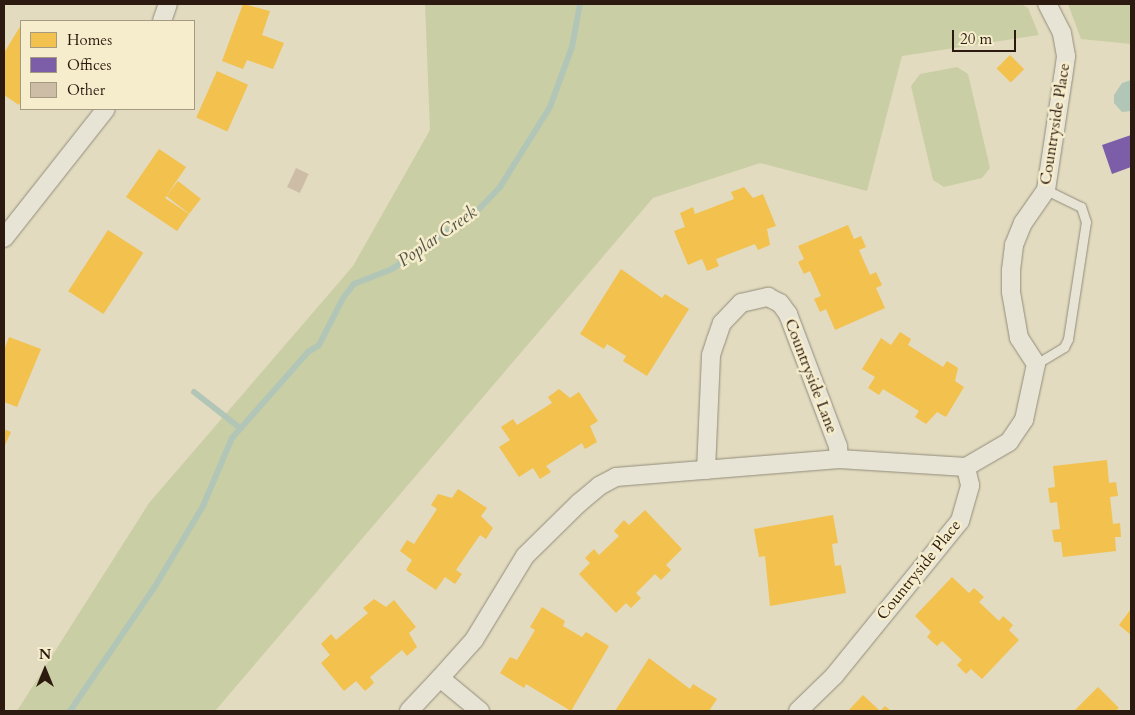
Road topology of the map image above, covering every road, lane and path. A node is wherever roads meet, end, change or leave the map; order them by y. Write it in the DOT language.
graph roads {
  1 [pos="168,4"];
  2 [pos="1047,4"];
  3 [pos="162,20"];
  4 [pos="105,110"];
  5 [pos="1046,190"];
  6 [pos="4,238"];
  7 [pos="1036,364"];
  8 [pos="839,458"];
  9 [pos="966,467"];
  10 [pos="706,470"];
  11 [pos="440,678"];
  12 [pos="409,711"];
  13 [pos="480,711"];
  14 [pos="798,711"];
  1 -- 3 [label="street"];
  2 -- 5 [label="street, Countryside Place"];
  4 -- 6 [label="street"];
  5 -- 7 [label="street, Countryside Place"];
  5 -- 7 [label="lane"];
  7 -- 9 [label="street"];
  8 -- 9 [label="street, Countryside Lane"];
  8 -- 10 [label="street, Countryside Lane"];
  8 -- 10 [label="street, Countryside Lane"];
  9 -- 14 [label="street, Countryside Place"];
  10 -- 11 [label="street, Countryside Lane"];
  11 -- 12 [label="street, Countryside Lane"];
  11 -- 13 [label="street"];
}
